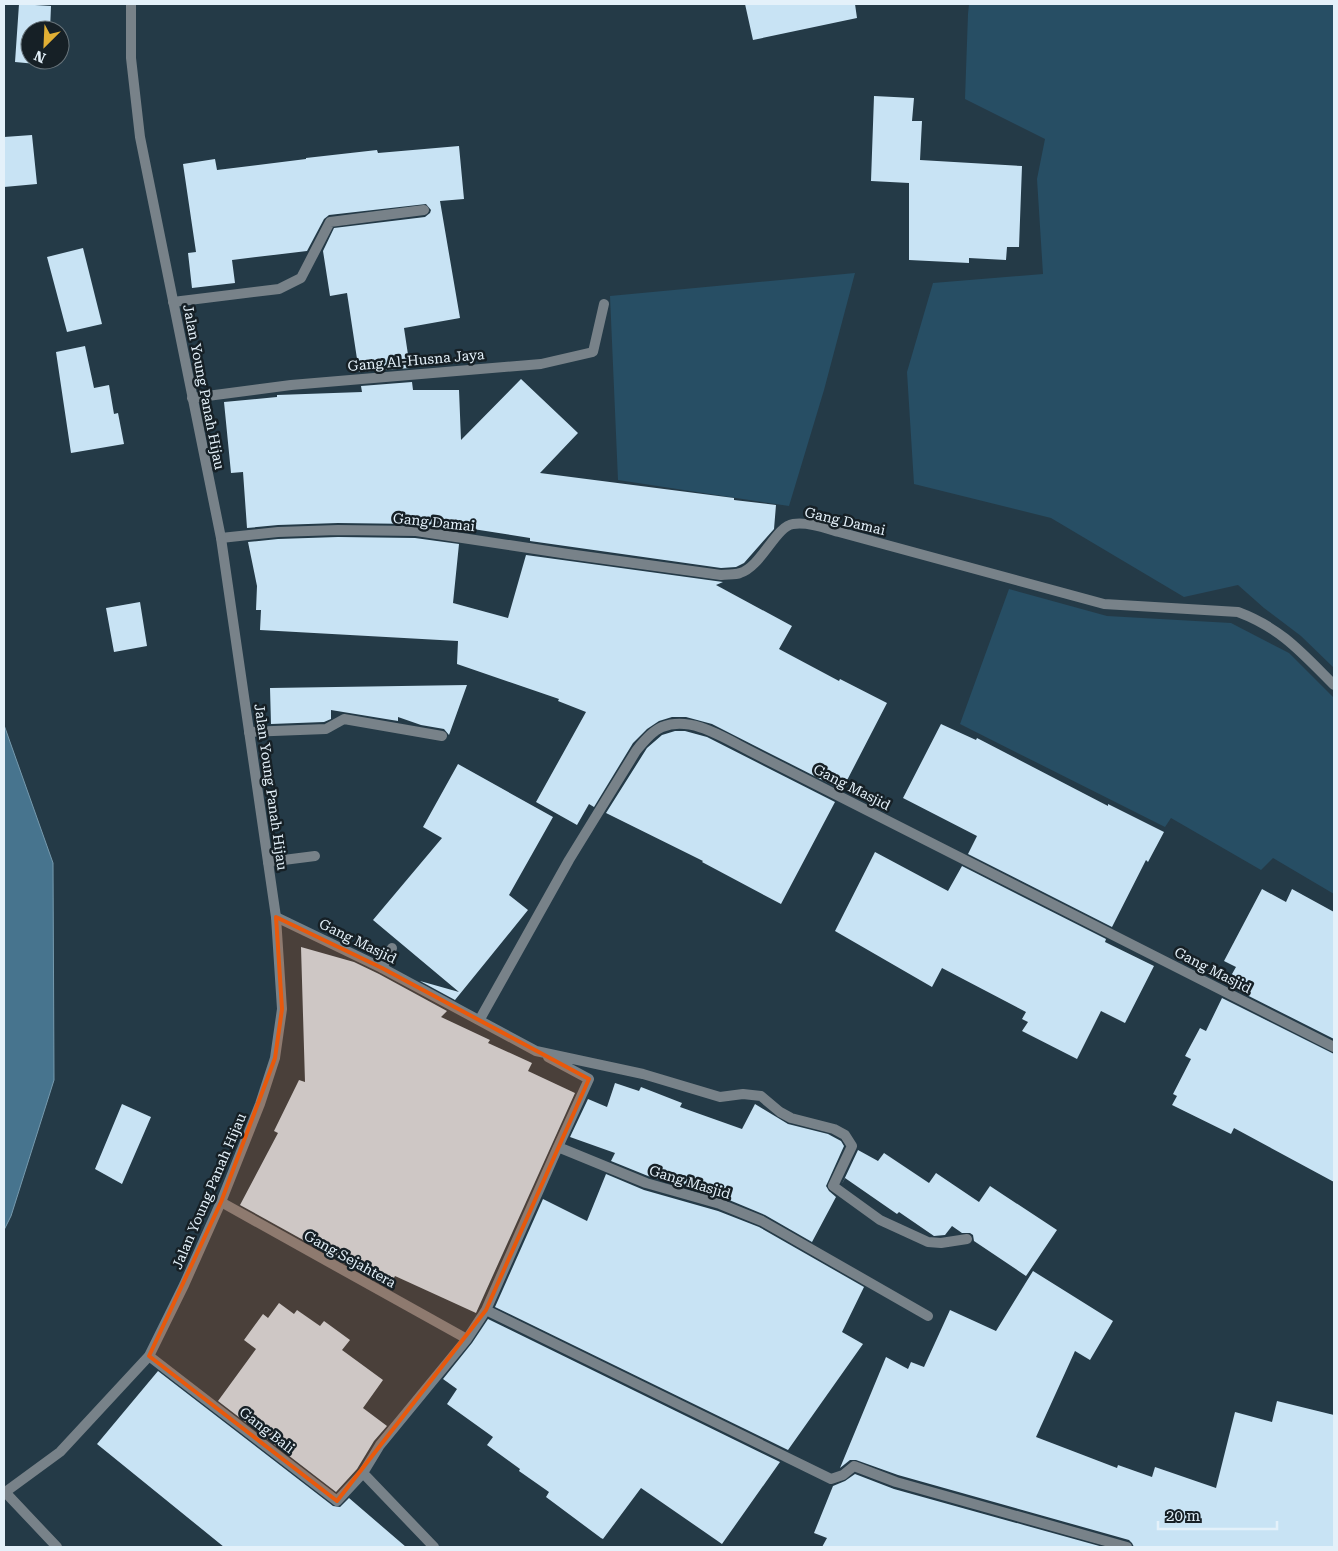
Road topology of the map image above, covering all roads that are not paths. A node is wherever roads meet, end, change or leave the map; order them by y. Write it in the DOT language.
graph roads {
  1 [pos="131,4"];
  2 [pos="424,210"];
  3 [pos="173,302"];
  4 [pos="604,304"];
  5 [pos="192,398"];
  6 [pos="221,538"];
  7 [pos="1334,684"];
  8 [pos="249,732"];
  9 [pos="442,736"];
  10 [pos="315,856"];
  11 [pos="268,862"];
  12 [pos="276,917"];
  13 [pos="392,948"];
  14 [pos="382,968"];
  15 [pos="480,1019"];
  16 [pos="1334,1047"];
  17 [pos="536,1051"];
  18 [pos="558,1147"];
  19 [pos="221,1202"];
  20 [pos="967,1239"];
  21 [pos="486,1310"];
  22 [pos="928,1316"];
  23 [pos="467,1339"];
  24 [pos="149,1356"];
  25 [pos="363,1472"];
  26 [pos="4,1492"];
  27 [pos="57,1547"];
  28 [pos="434,1547"];
  29 [pos="1126,1547"];
  1 -- 3 [label="street, Jalan Young Panah Hijau"];
  2 -- 3 [label="street"];
  3 -- 5 [label="street, Jalan Young Panah Hijau"];
  4 -- 5 [label="street, Gang Al-Husna Jaya"];
  5 -- 6 [label="street, Jalan Young Panah Hijau"];
  6 -- 7 [label="street, Gang Damai"];
  6 -- 8 [label="street, Jalan Young Panah Hijau"];
  8 -- 9 [label="street"];
  8 -- 11 [label="street, Jalan Young Panah Hijau"];
  10 -- 11 [label="street"];
  11 -- 12 [label="street, Jalan Young Panah Hijau"];
  12 -- 14 [label="street, Gang Masjid"];
  12 -- 19 [label="street, Jalan Young Panah Hijau"];
  13 -- 14 [label="street"];
  14 -- 15 [label="street, Gang Masjid"];
  15 -- 16 [label="street, Gang Masjid"];
  15 -- 17 [label="street, Gang Masjid"];
  17 -- 18 [label="street, Gang Masjid"];
  17 -- 20 [label="street, Gang Masjid"];
  18 -- 21 [label="street"];
  18 -- 22 [label="street, Gang Masjid"];
  19 -- 23 [label="street, Gang Sejahtera"];
  19 -- 24 [label="street, Jalan Young Panah Hijau"];
  21 -- 23 [label="street"];
  21 -- 29 [label="street"];
  23 -- 25 [label="street"];
  24 -- 25 [label="street, Gang Bali"];
  24 -- 26 [label="street, Jalan Young Panah Hijau"];
  25 -- 28 [label="street"];
  26 -- 27 [label="street"];
}
